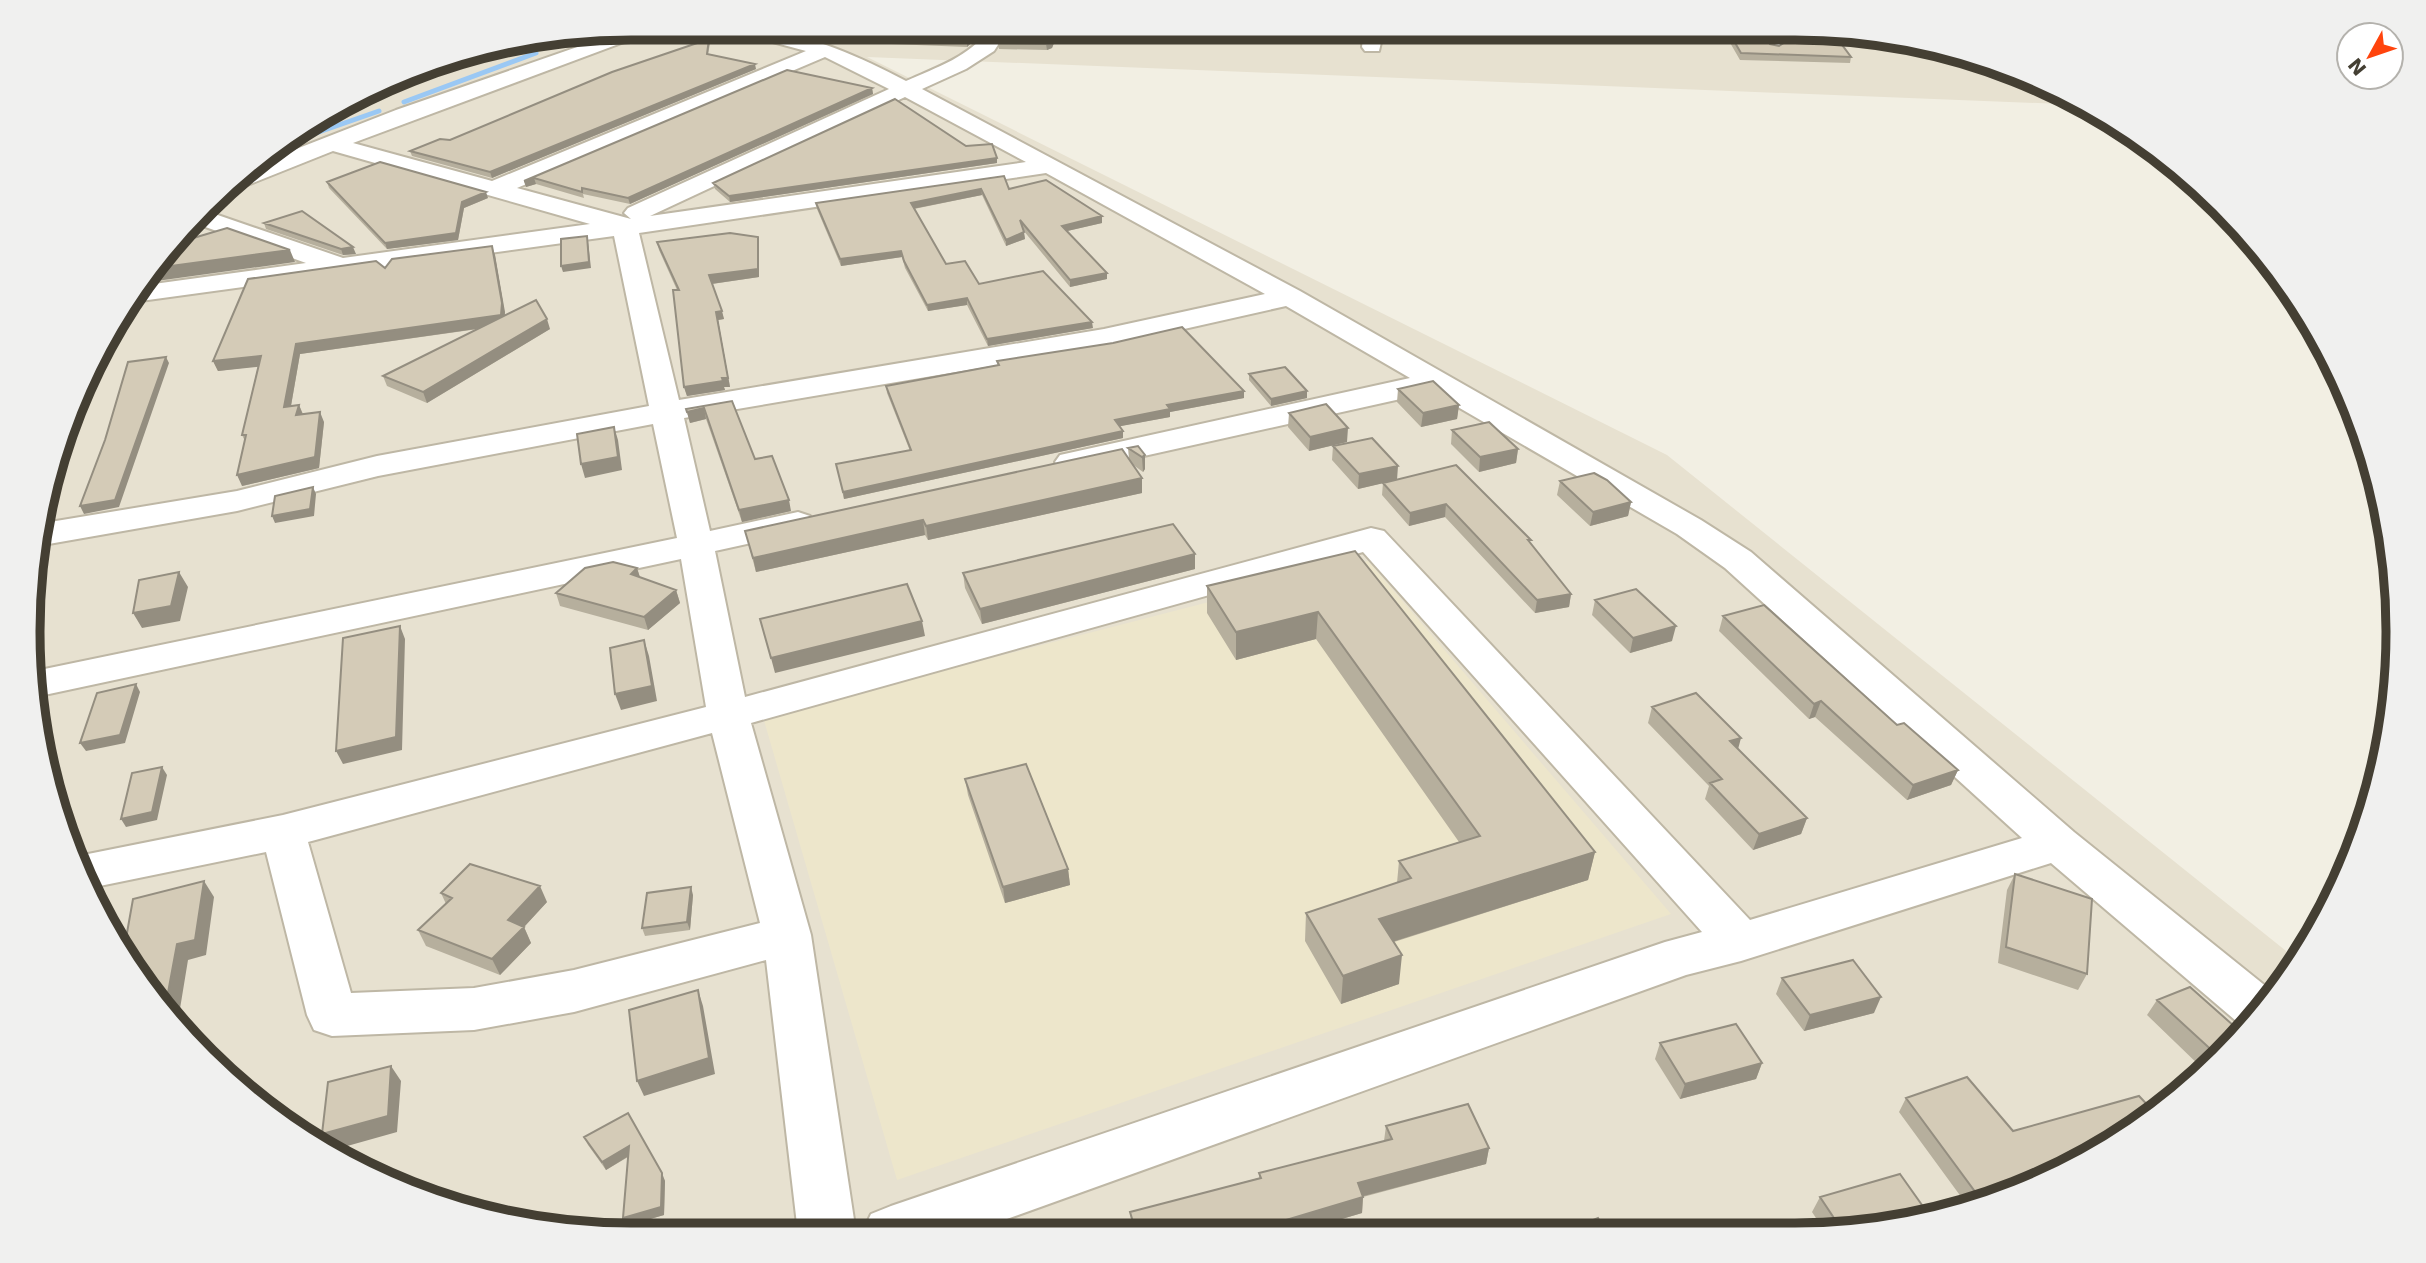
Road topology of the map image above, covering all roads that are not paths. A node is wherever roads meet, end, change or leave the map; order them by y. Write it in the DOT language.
graph roads {
  1 [pos="787,40"];
  2 [pos="992,40"];
  3 [pos="604,41"];
  4 [pos="547,46"];
  5 [pos="825,50"];
  6 [pos="566,54"];
  7 [pos="904,89"];
  8 [pos="372,103"];
  9 [pos="404,115"];
  10 [pos="332,144"];
  11 [pos="1051,165"];
  12 [pos="260,172"];
  13 [pos="497,188"];
  14 [pos="207,219"];
  15 [pos="619,225"];
  16 [pos="339,266"];
  17 [pos="147,294"];
  18 [pos="1290,297"];
  19 [pos="1436,382"];
  20 [pos="666,412"];
  21 [pos="1045,468"];
  22 [pos="830,515"];
  23 [pos="49,533"];
  24 [pos="696,545"];
  25 [pos="43,683"];
  26 [pos="728,715"];
  27 [pos="283,832"];
  28 [pos="2058,844"];
  29 [pos="90,870"];
  30 [pos="787,935"];
  31 [pos="1741,942"];
  32 [pos="2253,1005"];
  33 [pos="826,1223"];
  34 [pos="920,1223"];
  1 -- 5 [label="street"];
  2 -- 7 [label="street"];
  3 -- 6 [label="street"];
  4 -- 6 [label="street"];
  5 -- 7 [label="street"];
  5 -- 13 [label="street"];
  6 -- 9 [label="street"];
  7 -- 11 [label="street"];
  7 -- 15 [label="street"];
  8 -- 9 [label="street"];
  9 -- 10 [label="street"];
  10 -- 12 [label="street"];
  10 -- 13 [label="street"];
  11 -- 15 [label="street"];
  11 -- 18 [label="street"];
  13 -- 15 [label="street"];
  14 -- 16 [label="street"];
  15 -- 16 [label="street"];
  15 -- 20 [label="street"];
  16 -- 17 [label="street"];
  18 -- 19 [label="street"];
  18 -- 20 [label="street"];
  19 -- 21 [label="street"];
  19 -- 28 [label="street"];
  20 -- 23 [label="street"];
  20 -- 24 [label="street"];
  22 -- 24 [label="street"];
  24 -- 25 [label="street"];
  24 -- 26 [label="street"];
  26 -- 27 [label="street"];
  26 -- 30 [label="street"];
  26 -- 31 [label="street"];
  27 -- 29 [label="street"];
  27 -- 30 [label="street"];
  28 -- 31 [label="street"];
  28 -- 32 [label="street"];
  30 -- 33 [label="street"];
  31 -- 34 [label="street"];
}
